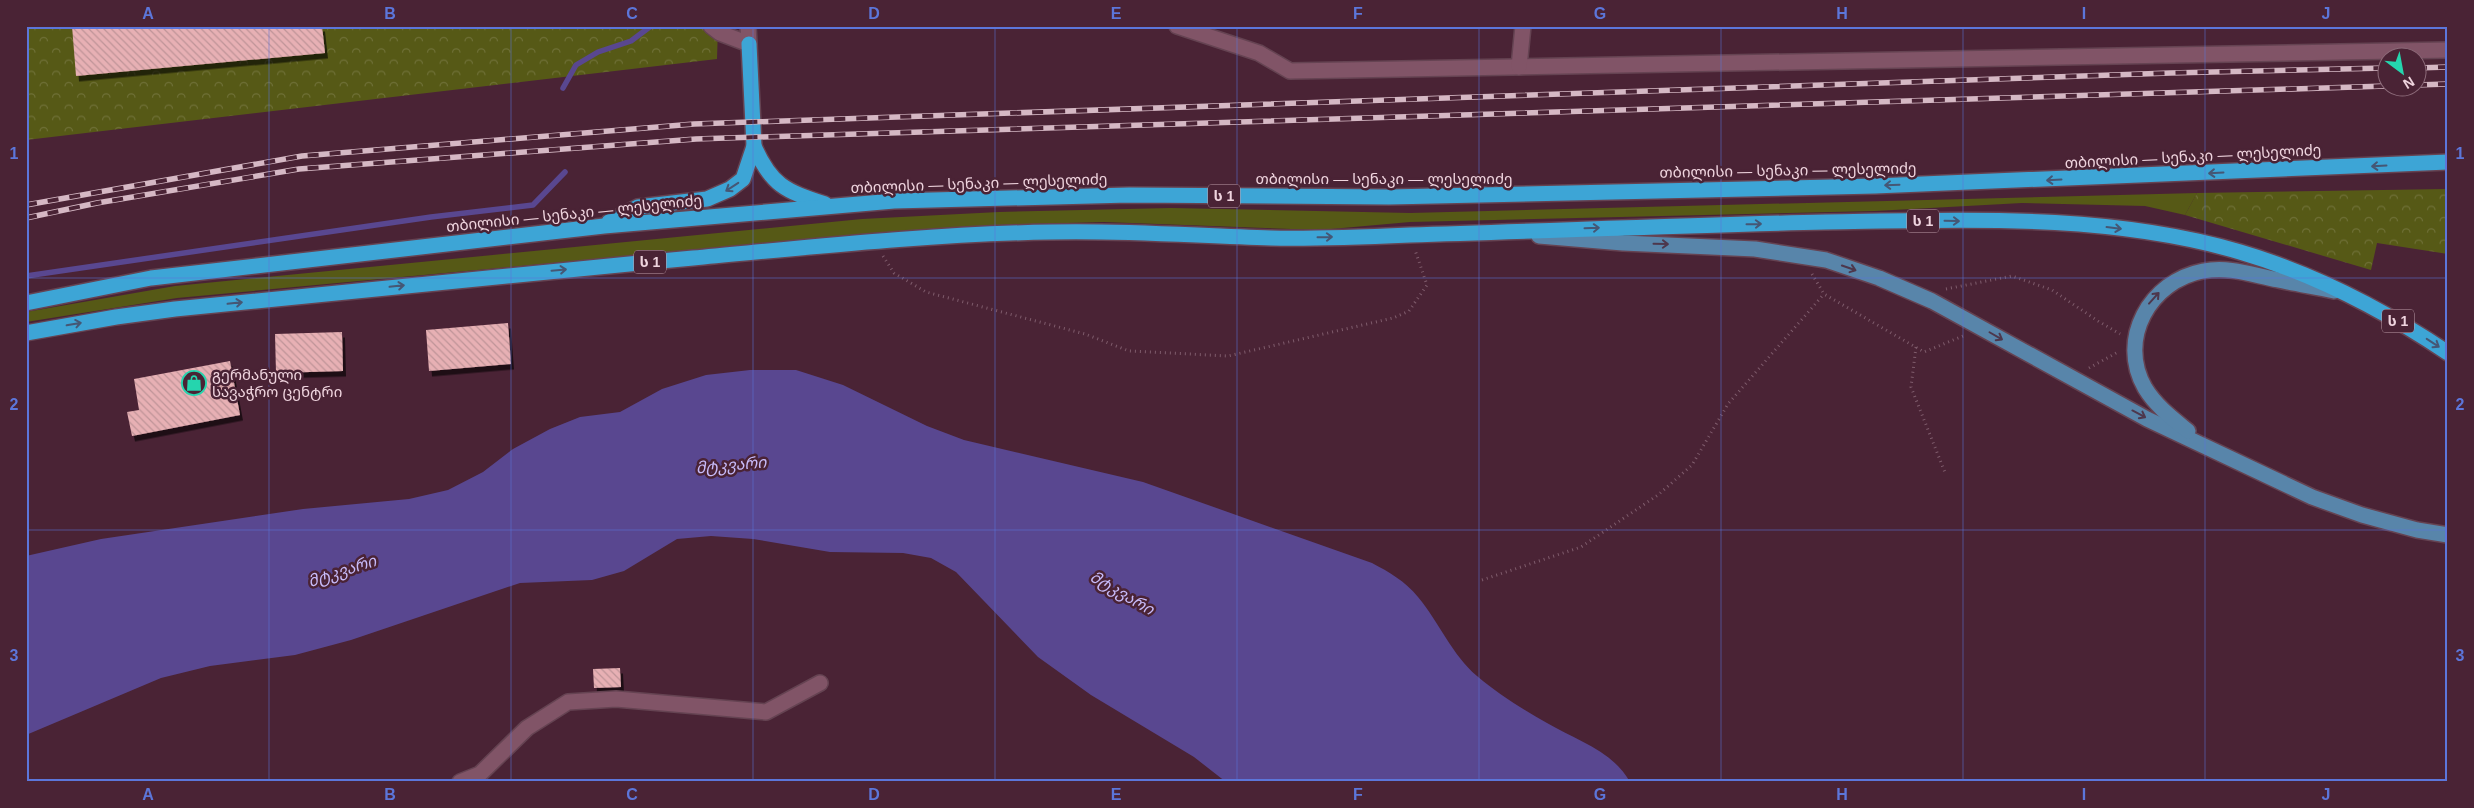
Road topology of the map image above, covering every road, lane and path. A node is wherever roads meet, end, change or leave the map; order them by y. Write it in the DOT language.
graph roads {
  1 [pos="711,26"];
  2 [pos="748,26"];
  3 [pos="1178,26"];
  4 [pos="1523,26"];
  5 [pos="749,44"];
  6 [pos="2448,50"];
  7 [pos="1519,67"];
  8 [pos="754,146"];
  9 [pos="2448,162"];
  10 [pos="831,206"];
  11 [pos="604,226"];
  12 [pos="1490,232"];
  13 [pos="1410,235"];
  14 [pos="873,241"];
  15 [pos="1802,256"];
  16 [pos="2345,293"];
  17 [pos="1824,294"];
  18 [pos="1932,301"];
  19 [pos="26,303"];
  20 [pos="1982,328"];
  21 [pos="26,333"];
  22 [pos="2136,342"];
  23 [pos="1916,347"];
  24 [pos="2448,353"];
  25 [pos="2070,378"];
  26 [pos="2209,447"];
  27 [pos="1946,475"];
  28 [pos="2448,535"];
  29 [pos="1482,580"];
  30 [pos="820,684"];
  31 [pos="460,782"];
  1 -- 5 [label="street"];
  2 -- 5 [label="street"];
  3 -- 7 [label="street"];
  4 -- 7 [label="street"];
  5 -- 8 [label="highway"];
  6 -- 7 [label="street"];
  8 -- 10 [label="highway"];
  8 -- 11 [label="highway, one-way"];
  9 -- 10 [label="highway, თბილისი — სენაკი — ლესელიძე / ს 1, one-way"];
  10 -- 11 [label="highway, თბილისი — სენაკი — ლესელიძე / ს 1"];
  11 -- 19 [label="highway, თბილისი — სენაკი — ლესელიძე / ს 1"];
  12 -- 13 [label="highway, ს 1"];
  12 -- 15 [label="main road, one-way"];
  12 -- 16 [label="highway, ს 1, one-way"];
  14 -- 13 [label="highway, ს 1, one-way"];
  13 -- 14 [label="path"];
  21 -- 14 [label="highway, ს 1, one-way"];
  15 -- 17 [label="path"];
  15 -- 18 [label="main road, one-way"];
  22 -- 16 [label="main road, one-way"];
  16 -- 24 [label="highway, ს 1, one-way"];
  17 -- 23 [label="path"];
  17 -- 29 [label="path"];
  18 -- 20 [label="main road"];
  18 -- 22 [label="path"];
  20 -- 23 [label="path"];
  20 -- 25 [label="main road, one-way"];
  22 -- 25 [label="path"];
  22 -- 26 [label="main road"];
  23 -- 27 [label="path"];
  25 -- 26 [label="main road, one-way"];
  26 -- 28 [label="main road"];
  30 -- 31 [label="street"];
}
